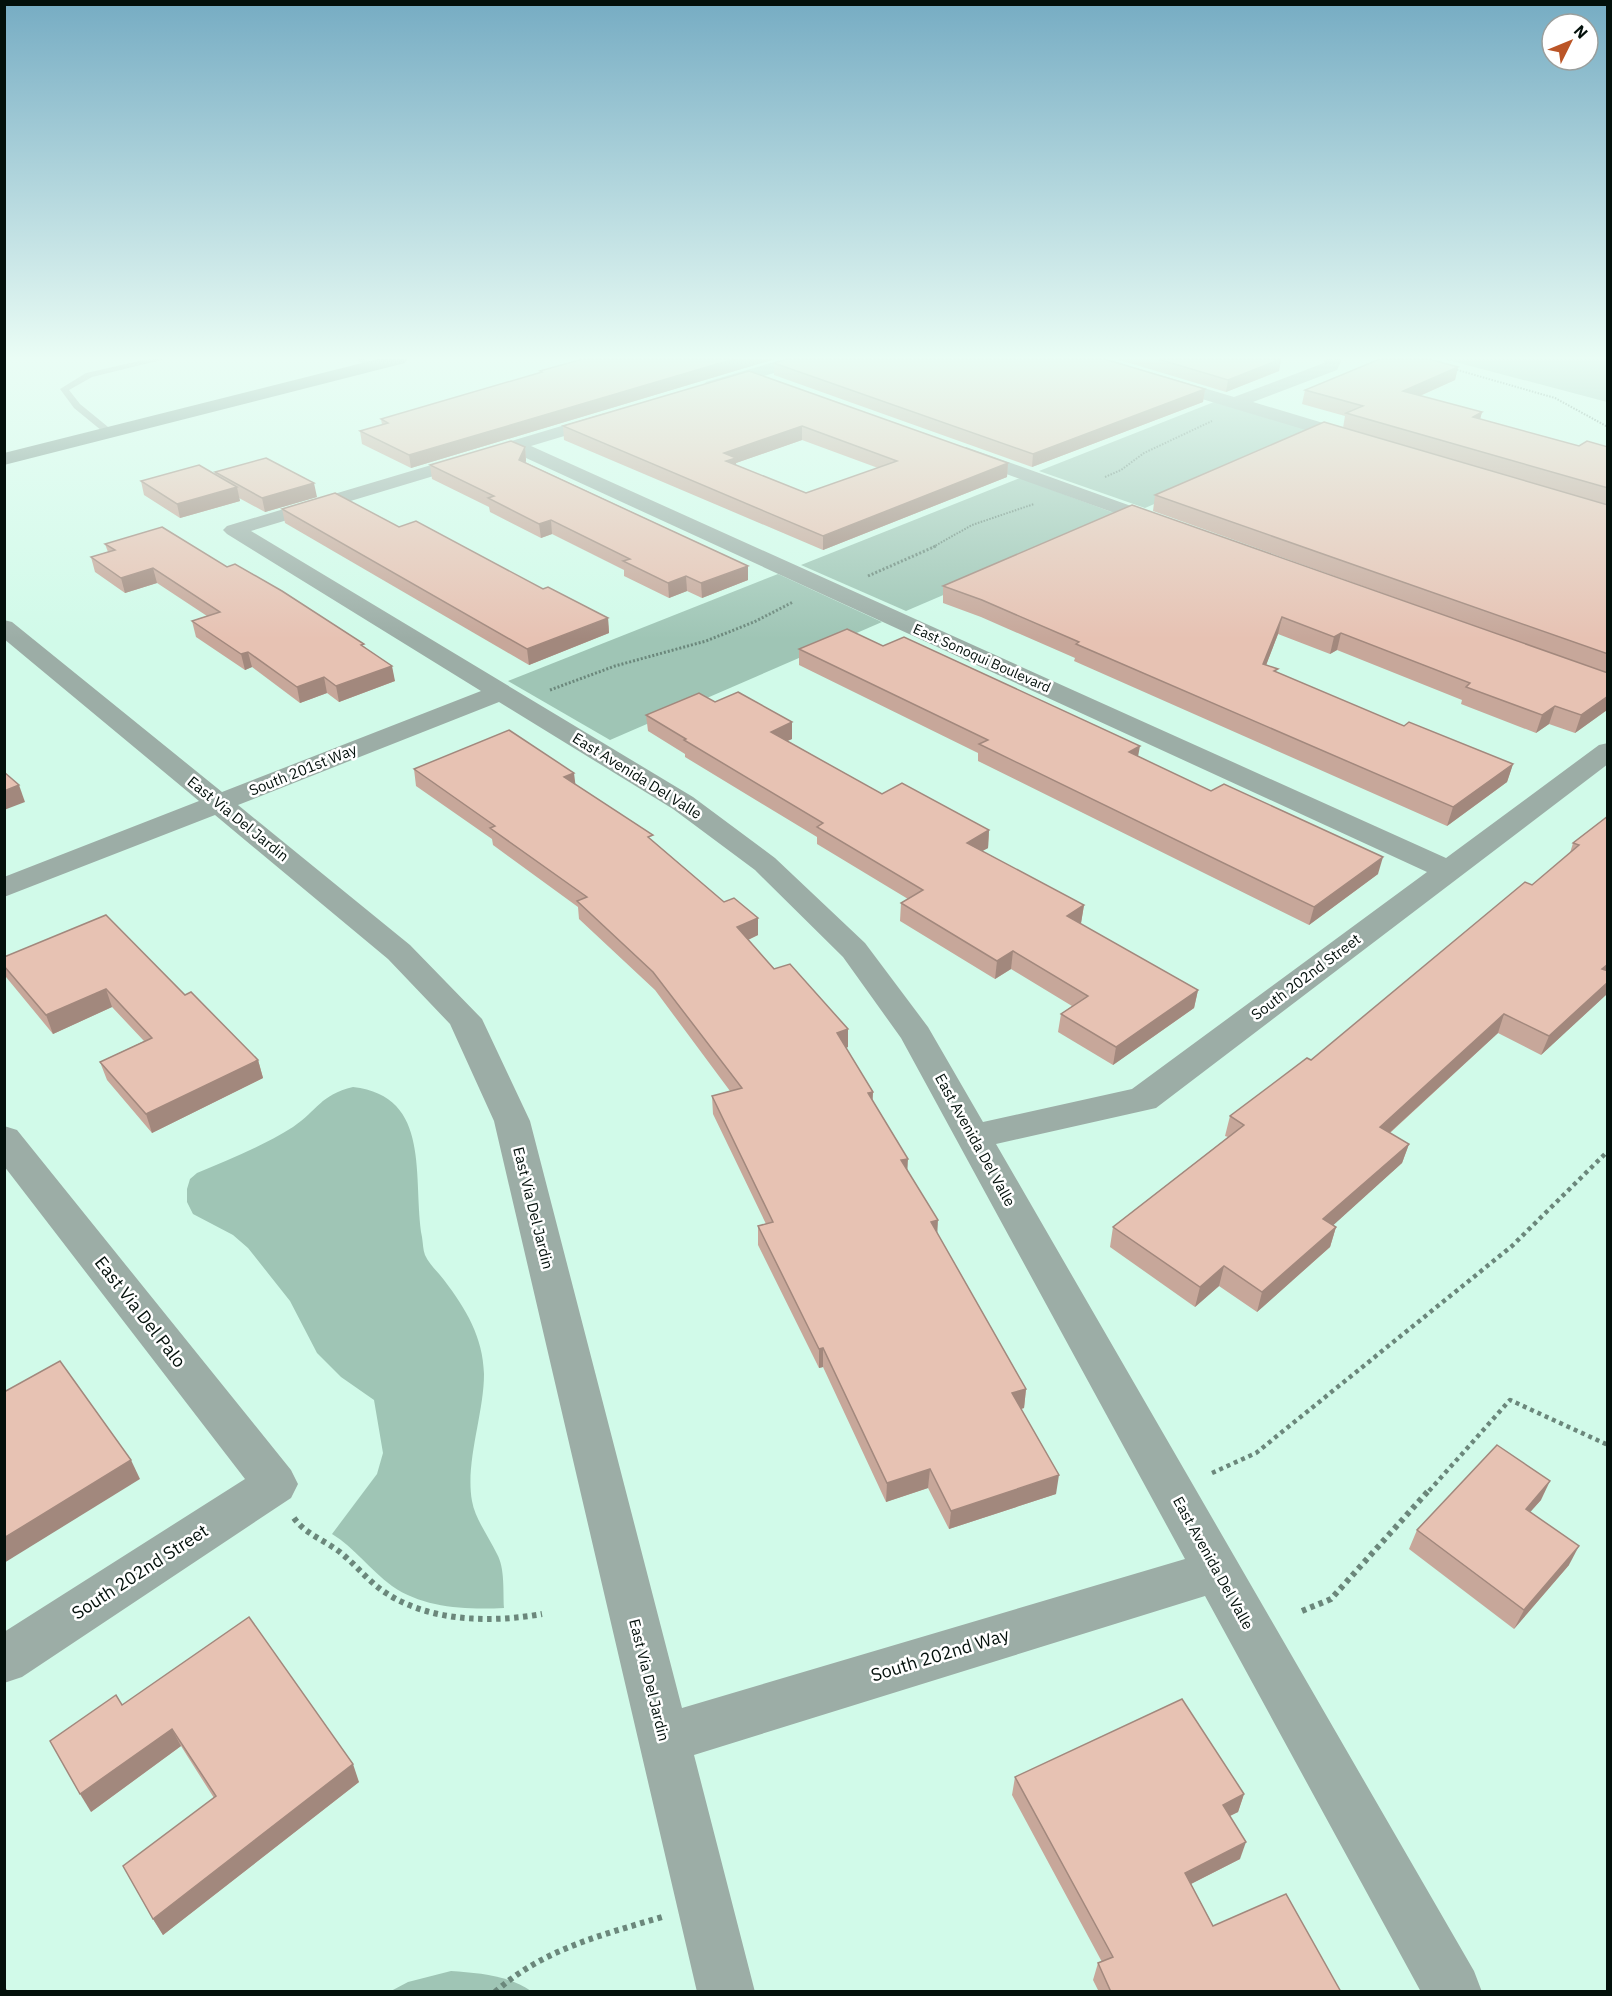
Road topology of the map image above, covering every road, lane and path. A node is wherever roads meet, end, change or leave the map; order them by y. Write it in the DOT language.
graph roads {
  1 [pos="32,452"];
  2 [pos="494,452"];
  3 [pos="529,452"];
  4 [pos="963,452"];
  5 [pos="1146,452"];
  6 [pos="4,459"];
  7 [pos="1066,489"];
  8 [pos="1190,534"];
  9 [pos="828,588"];
  10 [pos="4,627"];
  11 [pos="510,697"];
  12 [pos="1608,751"];
  13 [pos="219,803"];
  14 [pos="1448,870"];
  15 [pos="4,888"];
  16 [pos="973,1137"];
  17 [pos="4,1139"];
  18 [pos="1608,1152"];
  19 [pos="1605,1157"];
  20 [pos="1608,1445"];
  21 [pos="1212,1473"];
  22 [pos="275,1484"];
  23 [pos="1217,1571"];
  24 [pos="1302,1611"];
  25 [pos="542,1614"];
  26 [pos="4,1660"];
  27 [pos="664,1739"];
  28 [pos="704,1903"];
  29 [pos="495,1992"];
  30 [pos="726,1992"];
  31 [pos="1453,1992"];
  1 -- 6 [label="main road"];
  2 -- 11 [label="street, East Avenida Del Valle"];
  3 -- 9 [label="street, East Sonoqui Boulevard"];
  4 -- 7 [label="street"];
  5 -- 7 [label="path"];
  7 -- 8 [label="street"];
  7 -- 9 [label="path"];
  9 -- 11 [label="path"];
  9 -- 14 [label="street, East Sonoqui Boulevard"];
  10 -- 13 [label="street, East Via Del Jardin"];
  11 -- 13 [label="street, South 201st Way"];
  11 -- 16 [label="street, East Avenida Del Valle"];
  12 -- 14 [label="street, South 202nd Street"];
  13 -- 15 [label="street, South 201st Way"];
  13 -- 27 [label="street, East Via Del Jardin"];
  14 -- 16 [label="street, South 202nd Street"];
  16 -- 23 [label="street, East Avenida Del Valle"];
  17 -- 22 [label="street, East Via Del Palo"];
  18 -- 19 [label="path"];
  19 -- 21 [label="path"];
  20 -- 24 [label="path"];
  22 -- 25 [label="path"];
  22 -- 26 [label="street, South 202nd Street"];
  23 -- 27 [label="street, South 202nd Way"];
  23 -- 31 [label="street, East Avenida Del Valle"];
  27 -- 28 [label="street, East Via Del Jardin"];
  28 -- 29 [label="path"];
  28 -- 30 [label="street, East Via Del Jardin"];
}
